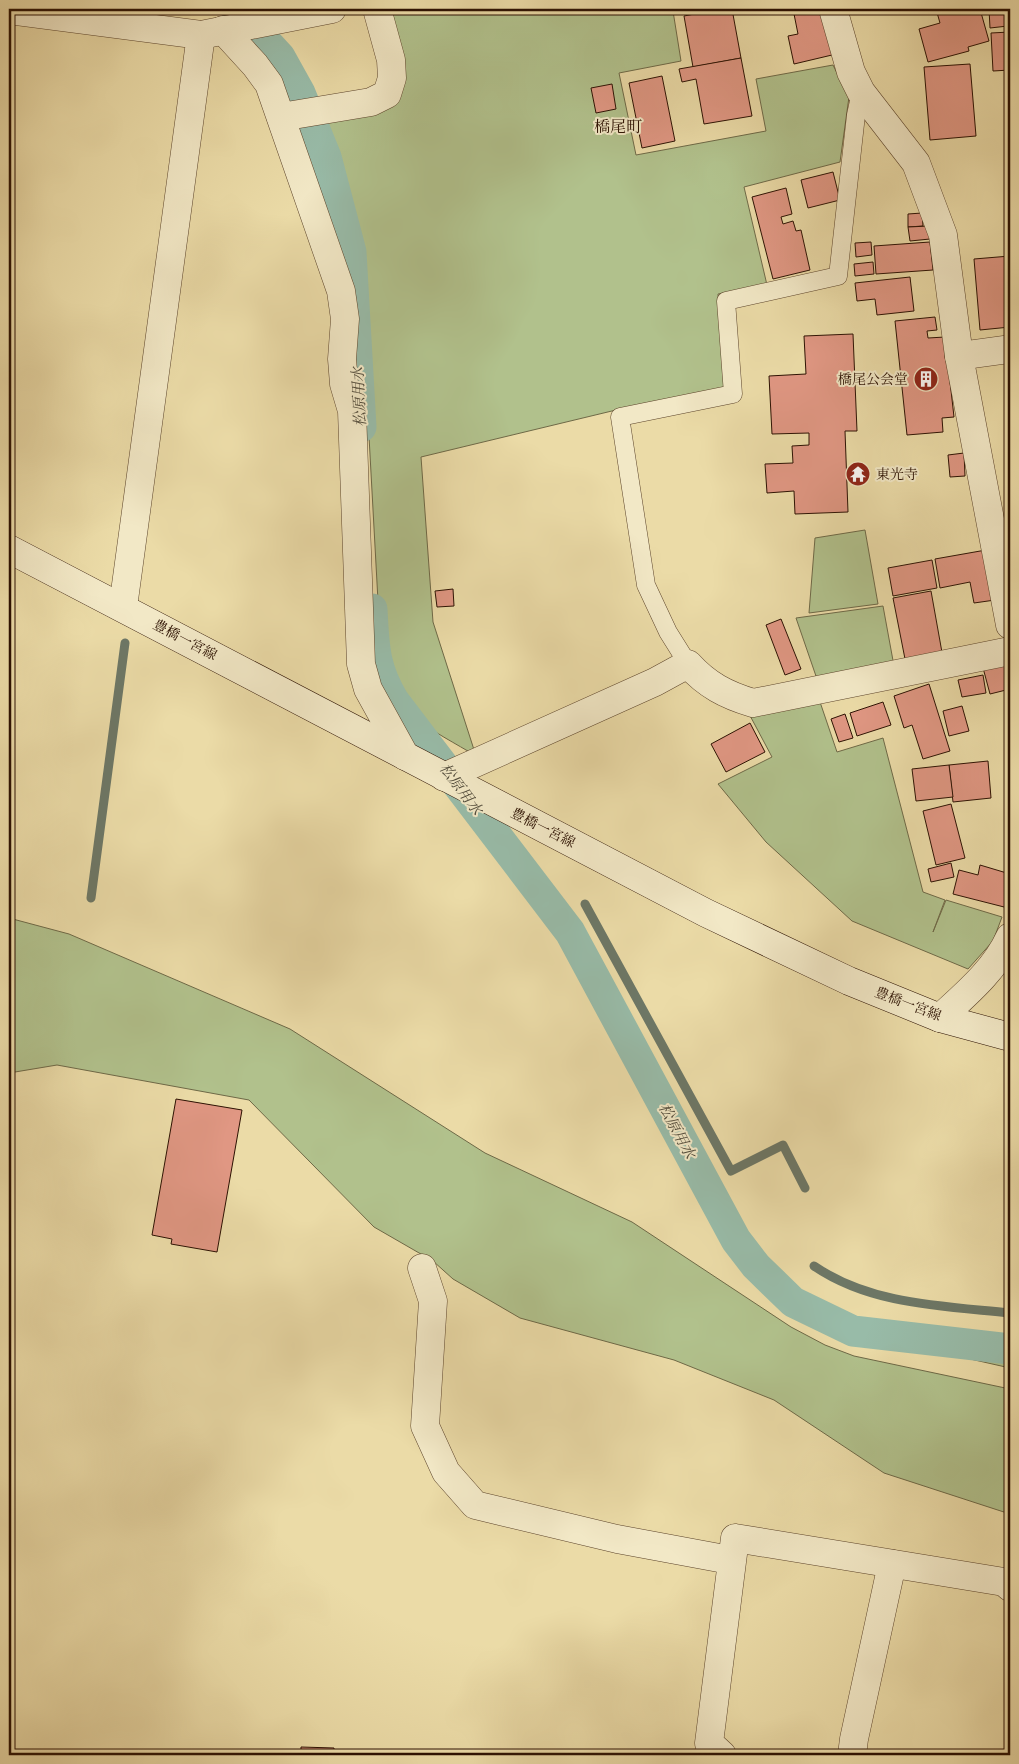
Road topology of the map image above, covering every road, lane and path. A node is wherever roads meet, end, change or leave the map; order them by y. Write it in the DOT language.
graph roads {
  1 [pos="332,9"];
  2 [pos="377,9"];
  3 [pos="833,9"];
  4 [pos="9,10"];
  5 [pos="212,32"];
  6 [pos="861,92"];
  7 [pos="281,117"];
  8 [pos="1010,349"];
  9 [pos="959,356"];
  10 [pos="9,549"];
  11 [pos="123,607"];
  12 [pos="1010,625"];
  13 [pos="1010,651"];
  14 [pos="688,664"];
  15 [pos="405,756"];
  16 [pos="444,777"];
  17 [pos="1010,937"];
  18 [pos="940,1018"];
  19 [pos="1010,1036"];
  20 [pos="422,1268"];
  21 [pos="730,1560"];
  22 [pos="892,1564"];
  23 [pos="1010,1587"];
  24 [pos="722,1755"];
  25 [pos="852,1755"];
  1 -- 5 [label="street"];
  2 -- 7 [label="street"];
  3 -- 6 [label="street"];
  4 -- 5 [label="street"];
  5 -- 7 [label="street"];
  5 -- 11 [label="street"];
  6 -- 9 [label="street"];
  6 -- 14 [label="lane"];
  7 -- 15 [label="street"];
  8 -- 9 [label="street"];
  9 -- 12 [label="street"];
  10 -- 11 [label="street, 豊橋一宮線"];
  11 -- 15 [label="street, 豊橋一宮線"];
  13 -- 14 [label="street"];
  14 -- 16 [label="street"];
  15 -- 16 [label="street, 豊橋一宮線"];
  16 -- 18 [label="street, 豊橋一宮線"];
  17 -- 18 [label="street"];
  18 -- 19 [label="street, 豊橋一宮線"];
  20 -- 21 [label="street"];
  21 -- 22 [label="street"];
  21 -- 24 [label="street"];
  22 -- 23 [label="street"];
  22 -- 25 [label="street"];
}
